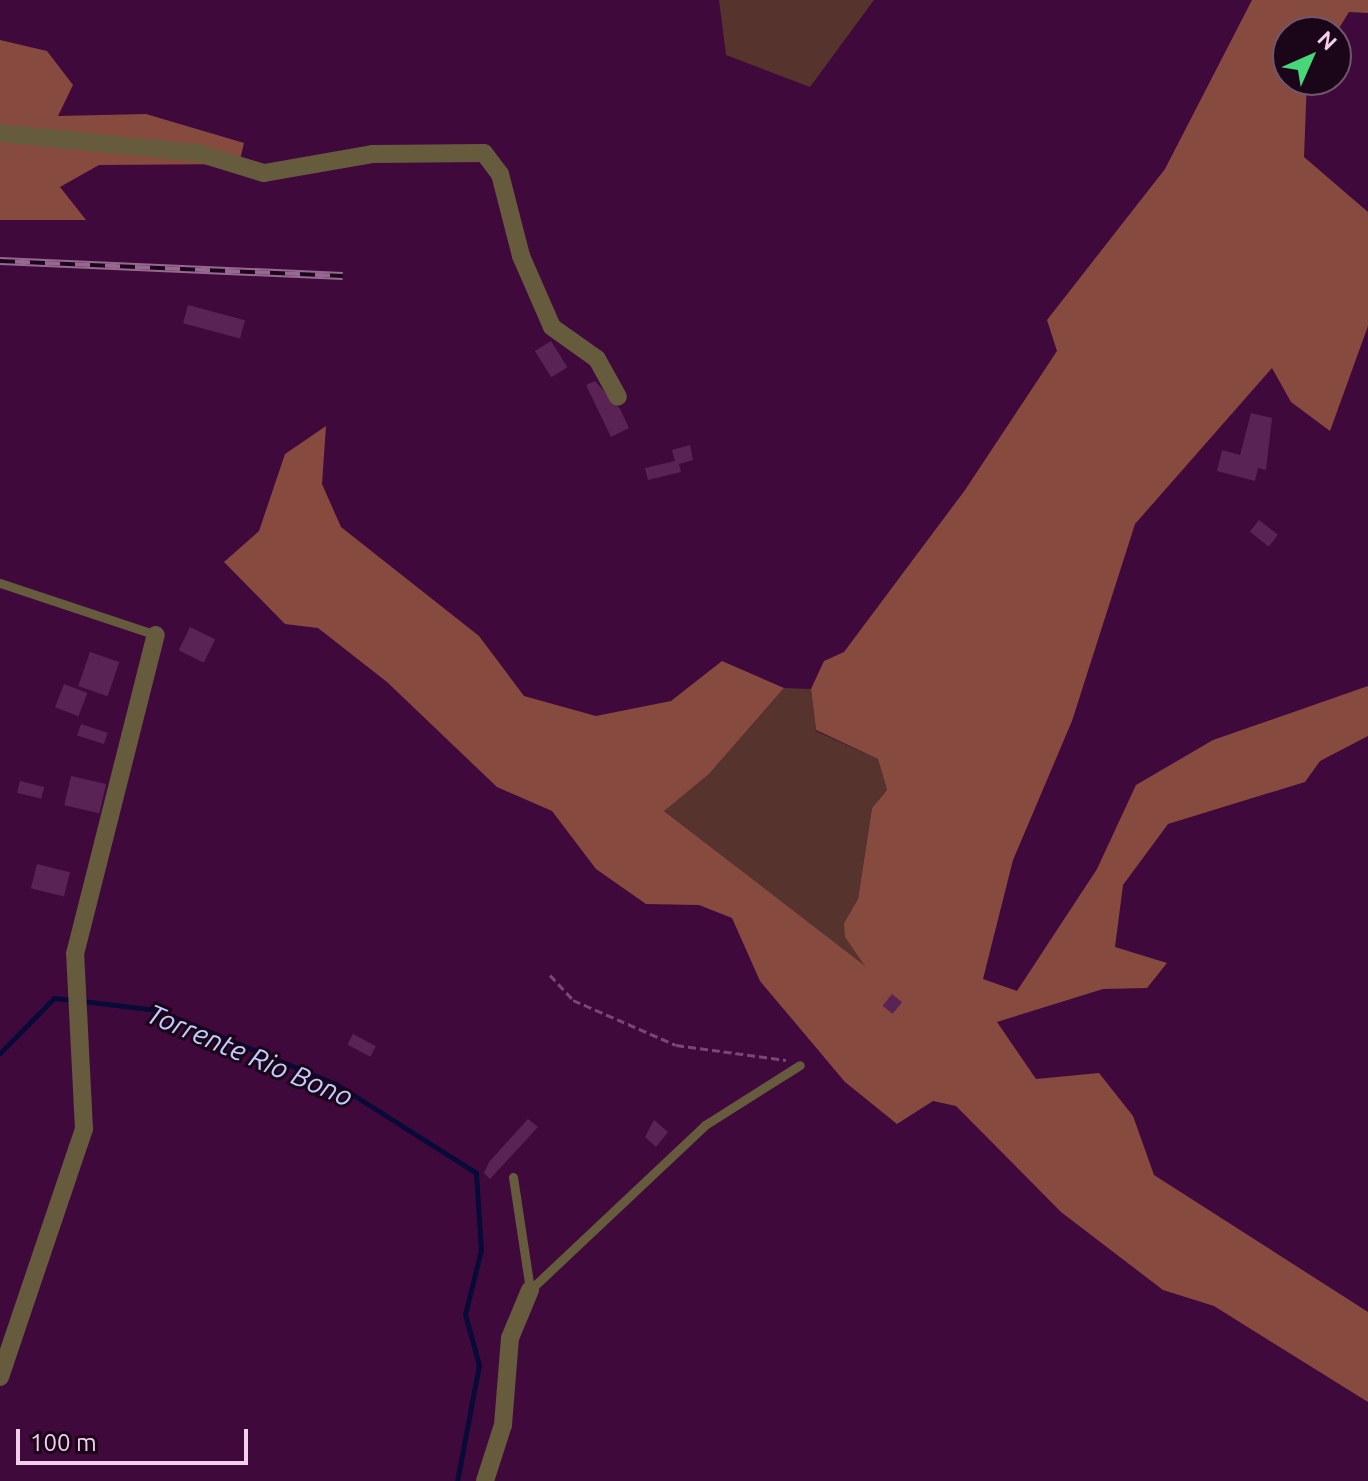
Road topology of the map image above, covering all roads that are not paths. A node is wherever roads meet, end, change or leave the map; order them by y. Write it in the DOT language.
graph roads {
  1 [pos="0,133"];
  2 [pos="618,397"];
  3 [pos="0,583"];
  4 [pos="156,635"];
  5 [pos="800,1065"];
  6 [pos="513,1177"];
  7 [pos="530,1290"];
  8 [pos="0,1377"];
  9 [pos="485,1481"];
  1 -- 2 [label="street"];
  3 -- 4 [label="lane"];
  4 -- 8 [label="street"];
  5 -- 7 [label="lane"];
  6 -- 7 [label="lane"];
  7 -- 9 [label="street"];
}
